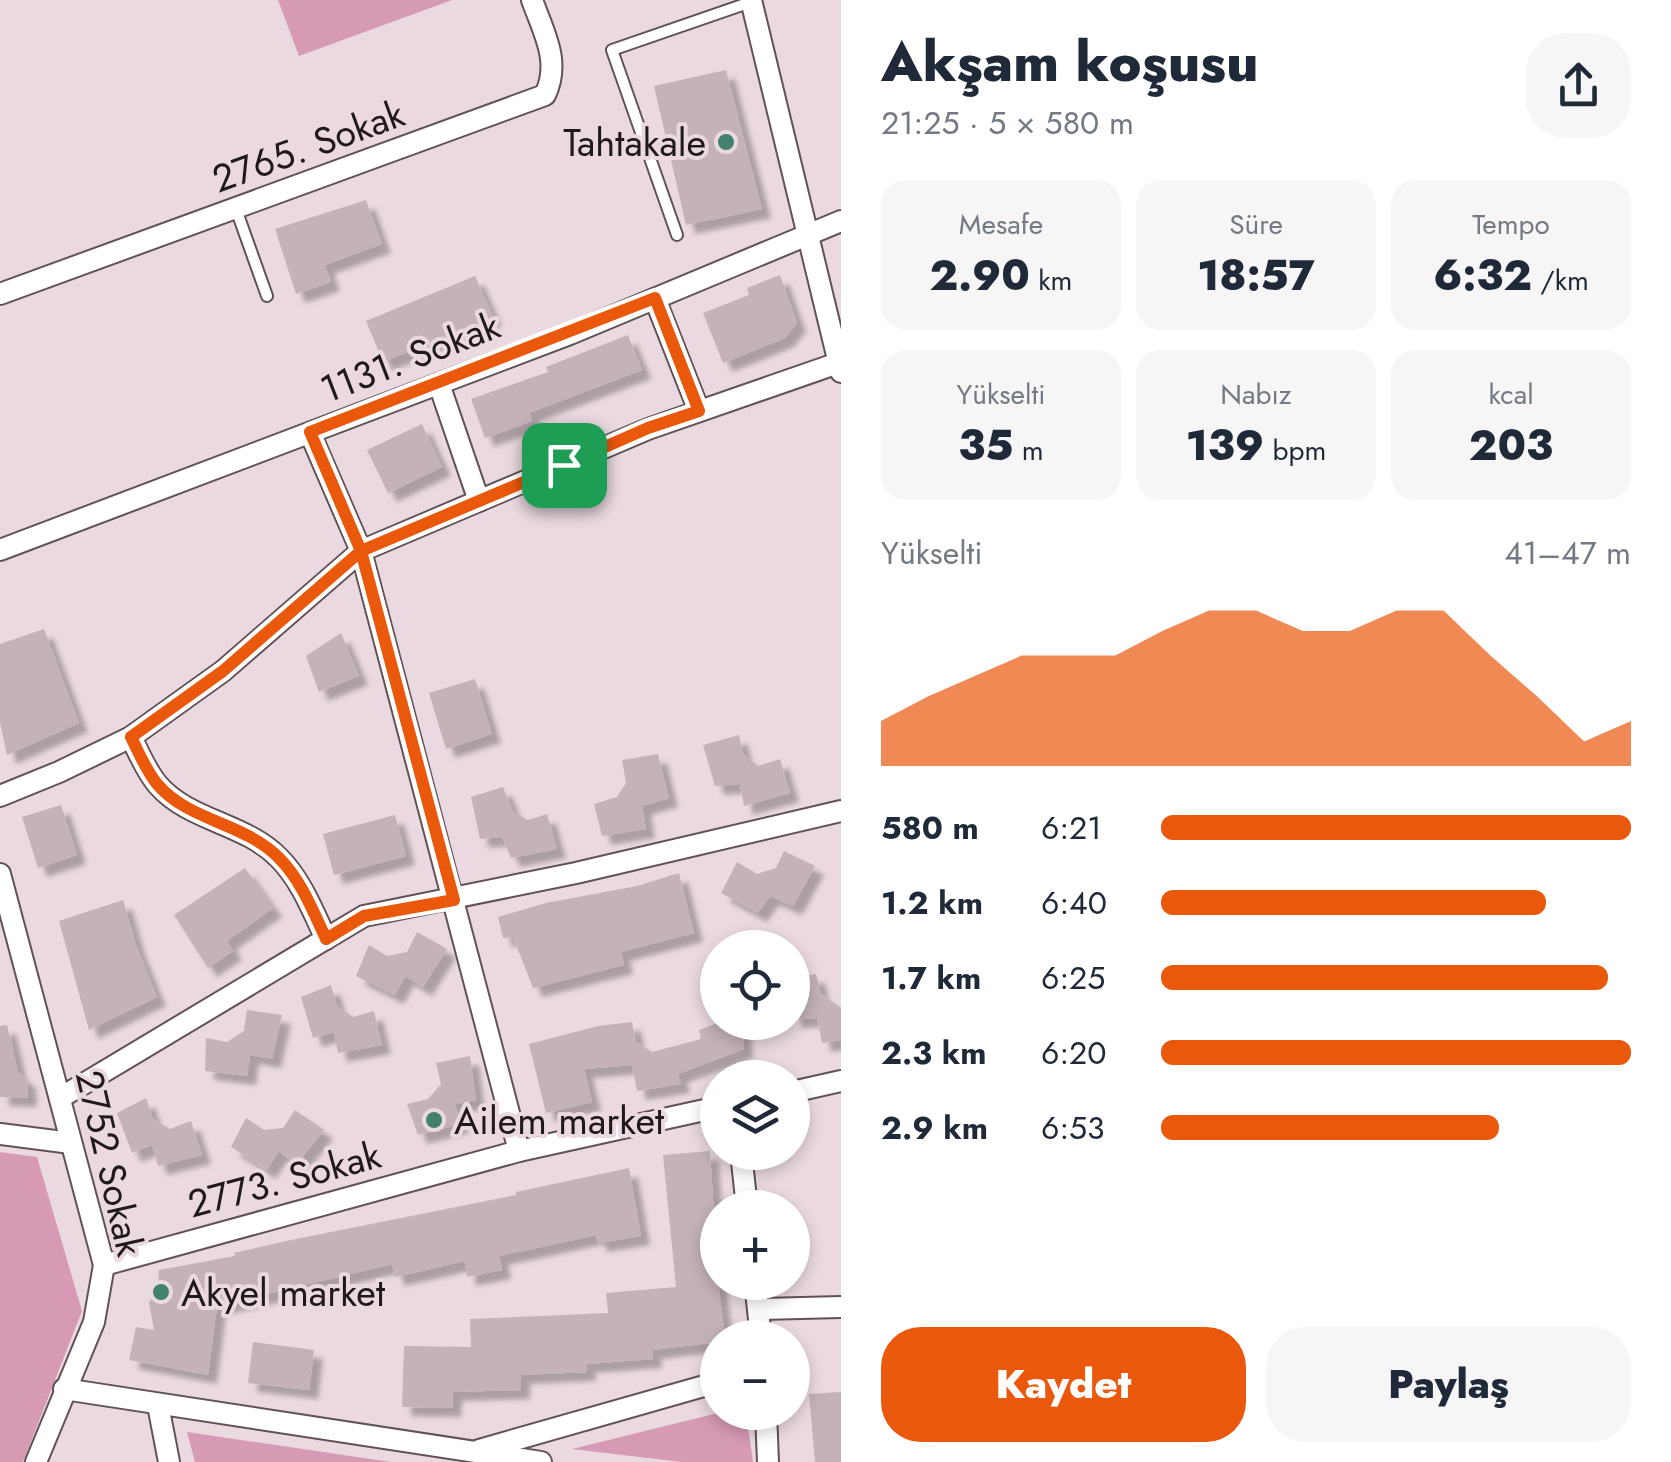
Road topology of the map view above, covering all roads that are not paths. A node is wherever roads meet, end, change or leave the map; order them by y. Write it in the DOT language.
graph roads {
  1 [pos="532,0"];
  2 [pos="752,1"];
  3 [pos="236,209"];
  4 [pos="841,221"];
  5 [pos="807,235"];
  6 [pos="677,236"];
  7 [pos="0,294"];
  8 [pos="266,296"];
  9 [pos="655,298"];
  10 [pos="840,366"];
  11 [pos="438,384"];
  12 [pos="699,411"];
  13 [pos="310,432"];
  14 [pos="479,501"];
  15 [pos="0,550"];
  16 [pos="361,551"];
  17 [pos="131,737"];
  18 [pos="0,796"];
  19 [pos="841,811"];
  20 [pos="0,874"];
  21 [pos="454,900"];
  22 [pos="326,939"];
  23 [pos="841,1081"];
  24 [pos="810,1088"];
  25 [pos="60,1098"];
  26 [pos="700,1112"];
  27 [pos="0,1134"];
  28 [pos="71,1144"];
  29 [pos="519,1150"];
  30 [pos="104,1265"];
  31 [pos="757,1300"];
  32 [pos="841,1307"];
  33 [pos="758,1309"];
  34 [pos="759,1320"];
  35 [pos="700,1387"];
  36 [pos="64,1389"];
  37 [pos="158,1406"];
  38 [pos="767,1430"];
  39 [pos="471,1452"];
  40 [pos="36,1462"];
  41 [pos="169,1462"];
  42 [pos="541,1462"];
  43 [pos="768,1462"];
  1 -- 3 [label="street, 2765. Sokak"];
  2 -- 5 [label="street"];
  2 -- 6 [label="lane"];
  3 -- 7 [label="street, 2765. Sokak"];
  3 -- 8 [label="lane"];
  4 -- 5 [label="street, 1131. Sokak"];
  5 -- 9 [label="street, 1131. Sokak"];
  5 -- 10 [label="street"];
  9 -- 11 [label="street, 1131. Sokak"];
  9 -- 12 [label="street"];
  10 -- 12 [label="street"];
  11 -- 13 [label="street, 1131. Sokak"];
  11 -- 14 [label="street"];
  12 -- 14 [label="street"];
  13 -- 15 [label="street, 1131. Sokak"];
  13 -- 16 [label="street"];
  14 -- 16 [label="street"];
  16 -- 17 [label="street"];
  16 -- 21 [label="street"];
  17 -- 18 [label="street"];
  17 -- 22 [label="street"];
  19 -- 21 [label="street"];
  20 -- 25 [label="street, 2752 Sokak"];
  21 -- 22 [label="street"];
  21 -- 29 [label="street"];
  22 -- 25 [label="street"];
  23 -- 24 [label="street"];
  25 -- 28 [label="street, 2752 Sokak"];
  26 -- 29 [label="street, 2773. Sokak"];
  27 -- 28 [label="street"];
  28 -- 30 [label="street, 2752 Sokak"];
  29 -- 30 [label="street, 2773. Sokak"];
  30 -- 36 [label="street, 2752 Sokak"];
  31 -- 33 [label="street"];
  32 -- 33 [label="street"];
  33 -- 34 [label="street"];
  35 -- 39 [label="street"];
  36 -- 37 [label="street"];
  36 -- 40 [label="street, 2752 Sokak"];
  37 -- 39 [label="street"];
  37 -- 41 [label="street"];
  38 -- 43 [label="street"];
  39 -- 42 [label="street"];
}
